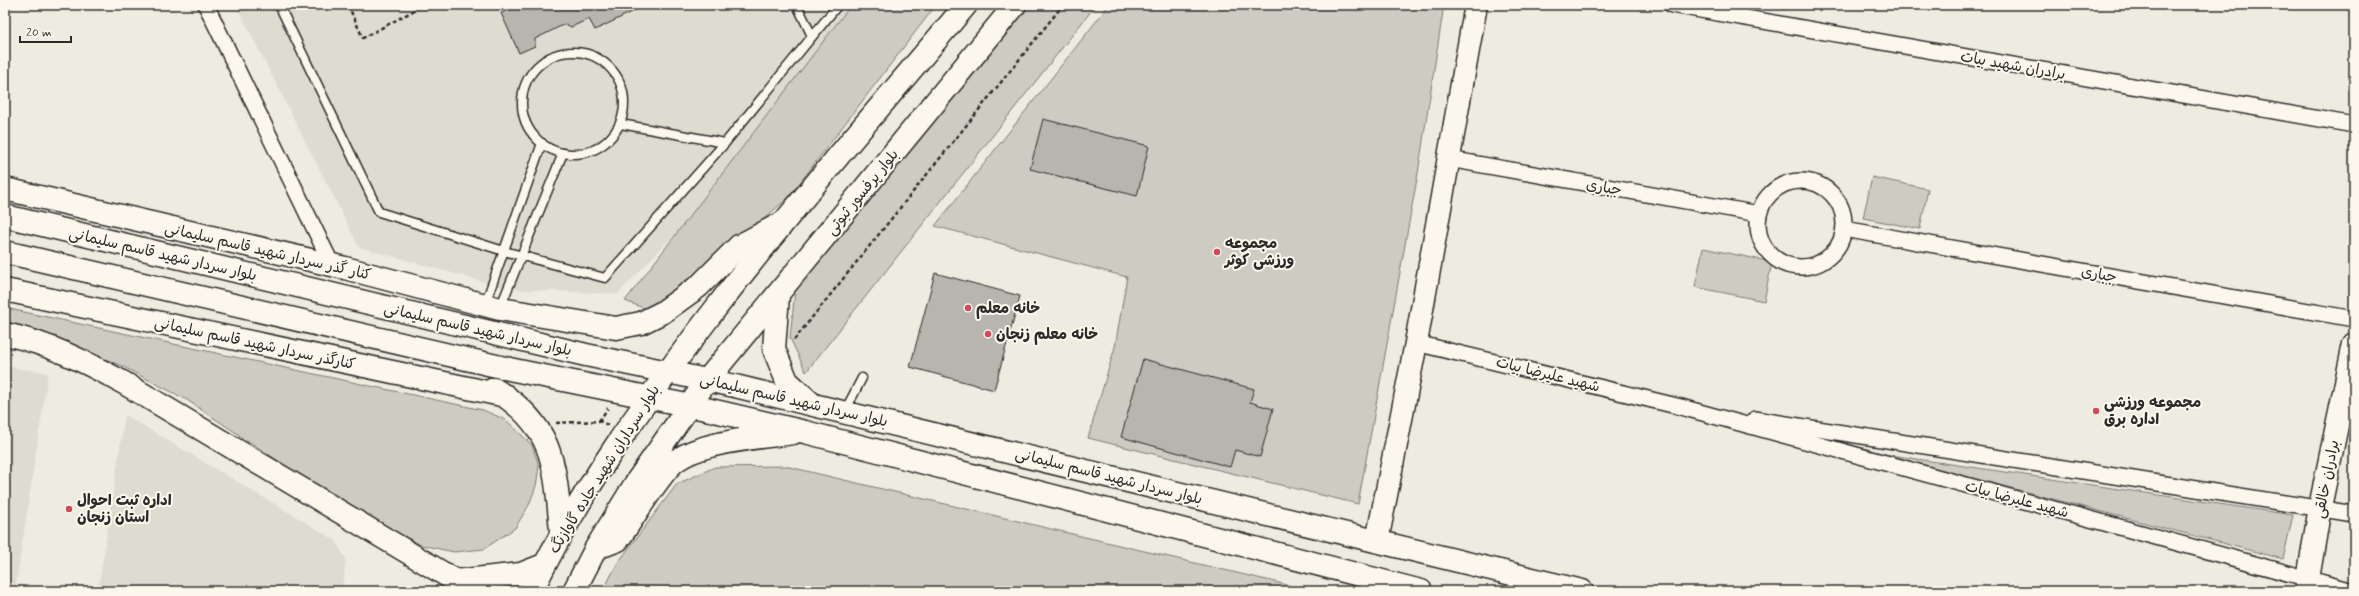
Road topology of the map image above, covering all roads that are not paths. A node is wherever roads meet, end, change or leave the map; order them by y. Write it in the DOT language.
graph roads {
  1 [pos="206,5"];
  2 [pos="280,5"];
  3 [pos="796,5"];
  4 [pos="838,5"];
  5 [pos="966,5"];
  6 [pos="1015,5"];
  7 [pos="1476,5"];
  8 [pos="1672,5"];
  9 [pos="812,36"];
  10 [pos="621,124"];
  11 [pos="2354,125"];
  12 [pos="542,143"];
  13 [pos="725,143"];
  14 [pos="563,153"];
  15 [pos="1449,159"];
  16 [pos="5,189"];
  17 [pos="1759,214"];
  18 [pos="5,216"];
  19 [pos="782,223"];
  20 [pos="1844,229"];
  21 [pos="504,251"];
  22 [pos="5,252"];
  23 [pos="522,254"];
  24 [pos="332,265"];
  25 [pos="5,290"];
  26 [pos="778,295"];
  27 [pos="491,307"];
  28 [pos="2354,319"];
  29 [pos="204,333"];
  30 [pos="5,334"];
  31 [pos="1416,343"];
  32 [pos="2354,344"];
  33 [pos="431,352"];
  34 [pos="668,371"];
  35 [pos="862,378"];
  36 [pos="708,379"];
  37 [pos="506,396"];
  38 [pos="647,398"];
  39 [pos="812,404"];
  40 [pos="689,406"];
  41 [pos="1681,407"];
  42 [pos="844,412"];
  43 [pos="805,432"];
  44 [pos="2320,507"];
  45 [pos="2354,514"];
  46 [pos="562,531"];
  47 [pos="1377,542"];
  48 [pos="596,548"];
  49 [pos="544,564"];
  50 [pos="2307,585"];
  51 [pos="462,586"];
  52 [pos="532,591"];
  53 [pos="574,591"];
  54 [pos="1421,591"];
  55 [pos="1582,591"];
  56 [pos="2354,591"];
  1 -- 24 [label="street"];
  2 -- 21 [label="lane"];
  3 -- 9 [label="lane"];
  4 -- 9 [label="lane"];
  5 -- 19 [label="main road"];
  6 -- 26 [label="main road, بلوار پرفسور ثبوتی"];
  7 -- 15 [label="main road"];
  8 -- 11 [label="street, برادران شهید بیات"];
  9 -- 13 [label="lane"];
  10 -- 12 [label="lane"];
  10 -- 13 [label="lane"];
  10 -- 14 [label="lane"];
  12 -- 14 [label="lane"];
  12 -- 21 [label="lane"];
  13 -- 23 [label="lane"];
  14 -- 23 [label="lane"];
  15 -- 17 [label="street, جباری"];
  15 -- 31 [label="main road"];
  16 -- 24 [label="main road, کنار گذر سردار شهید قاسم سلیمانی"];
  17 -- 20 [label="street"];
  17 -- 20 [label="street"];
  18 -- 34 [label="main road, بلوار سردار شهید قاسم سلیمانی"];
  19 -- 27 [label="main road, کنار گذر سردار شهید قاسم سلیمانی"];
  19 -- 34 [label="main road"];
  20 -- 28 [label="street, جباری"];
  21 -- 23 [label="lane"];
  21 -- 27 [label="lane"];
  22 -- 33 [label="main road, بلوار سردار شهید قاسم سلیمانی"];
  23 -- 27 [label="lane"];
  24 -- 27 [label="main road, کنار گذر سردار شهید قاسم سلیمانی"];
  25 -- 29 [label="main road, کنارگذر سردار شهید قاسم سلیمانی"];
  26 -- 36 [label="main road, بلوار پرفسور ثبوتی"];
  26 -- 39 [label="main road"];
  29 -- 33 [label="main road"];
  29 -- 37 [label="main road, کنارگذر سردار شهید قاسم سلیمانی"];
  30 -- 51 [label="main road"];
  31 -- 41 [label="street, شهید علیرضا بیات"];
  31 -- 47 [label="main road"];
  32 -- 44 [label="main road, برادران خالقی"];
  33 -- 37 [label="main road"];
  33 -- 38 [label="main road, بلوار سردار شهید قاسم سلیمانی"];
  34 -- 36 [label="main road, بلوار سردار شهید قاسم سلیمانی"];
  34 -- 38 [label="main road, بلوار سرداران شهید جاده گاوازنگ"];
  35 -- 42 [label="lane"];
  36 -- 39 [label="main road, بلوار سردار شهید قاسم سلیمانی"];
  36 -- 40 [label="main road"];
  37 -- 46 [label="main road"];
  38 -- 40 [label="main road, بلوار سردار شهید قاسم سلیمانی"];
  38 -- 46 [label="main road, بلوار سرداران شهید جاده گاوازنگ"];
  39 -- 42 [label="main road, بلوار سردار شهید قاسم سلیمانی"];
  40 -- 43 [label="main road, بلوار سردار شهید قاسم سلیمانی"];
  40 -- 48 [label="main road"];
  41 -- 44 [label="street, شهید علیرضا بیات"];
  41 -- 50 [label="street, شهید علیرضا بیات"];
  42 -- 47 [label="main road, بلوار سردار شهید قاسم سلیمانی"];
  43 -- 48 [label="main road"];
  43 -- 54 [label="main road, بلوار سردار شهید قاسم سلیمانی"];
  44 -- 45 [label="street, شهید علیرضا بیات"];
  44 -- 50 [label="main road, برادران خالقی"];
  46 -- 49 [label="main road, بلوار سرداران شهید جاده گاوازنگ"];
  47 -- 55 [label="main road, بلوار سردار شهید قاسم سلیمانی"];
  48 -- 53 [label="main road"];
  49 -- 51 [label="main road"];
  49 -- 52 [label="main road, بلوار سرداران شهید جاده گاوازنگ"];
  50 -- 56 [label="street, شهید علیرضا بیات"];
}
